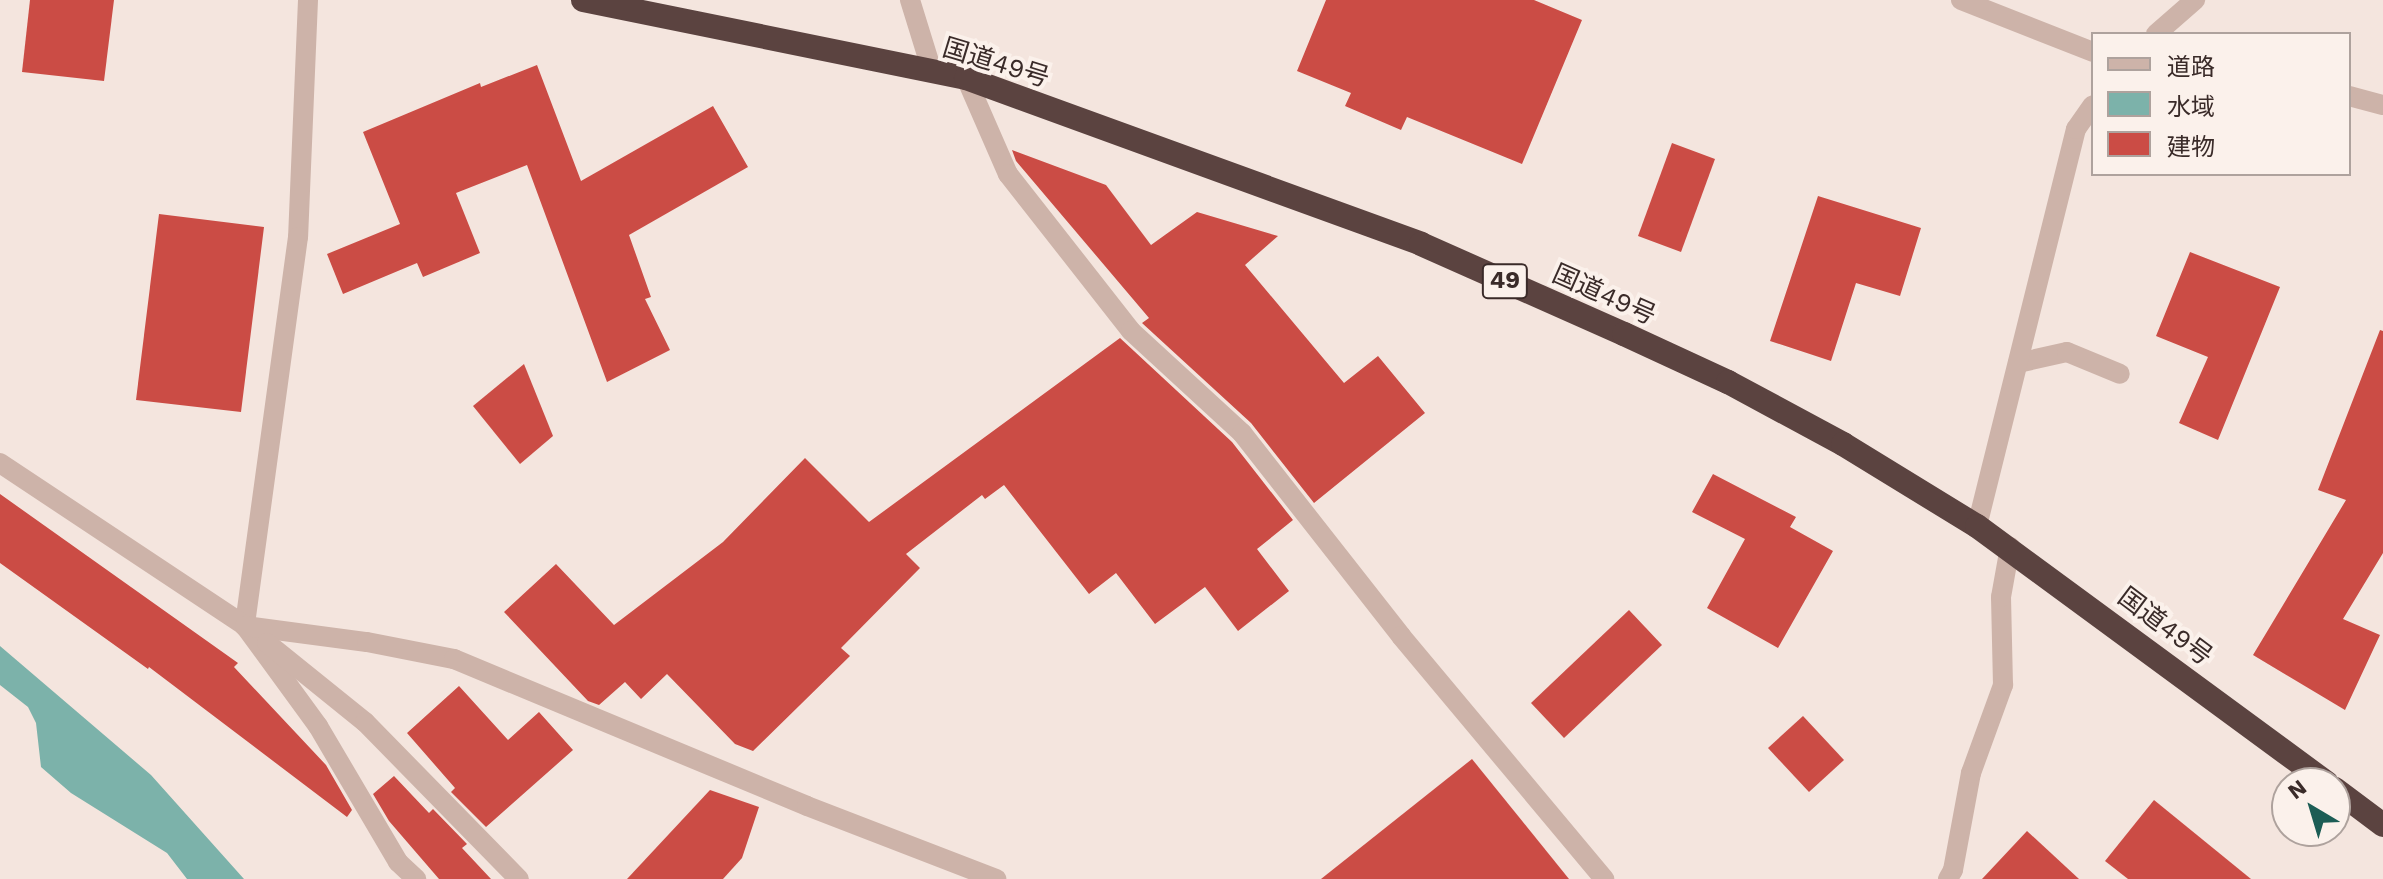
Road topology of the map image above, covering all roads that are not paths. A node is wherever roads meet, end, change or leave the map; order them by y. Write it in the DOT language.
graph roads {
  1 [pos="308,0"];
  2 [pos="583,0"];
  3 [pos="910,0"];
  4 [pos="1961,0"];
  5 [pos="2195,0"];
  6 [pos="2158,32"];
  7 [pos="2091,51"];
  8 [pos="932,71"];
  9 [pos="966,78"];
  10 [pos="2351,97"];
  11 [pos="2383,105"];
  12 [pos="2091,108"];
  13 [pos="2018,363"];
  14 [pos="2120,374"];
  15 [pos="0,463"];
  16 [pos="1977,526"];
  17 [pos="2010,547"];
  18 [pos="245,626"];
  19 [pos="2306,767"];
  20 [pos="2351,801"];
  21 [pos="2383,825"];
  22 [pos="416,879"];
  23 [pos="519,879"];
  24 [pos="996,879"];
  25 [pos="1604,879"];
  26 [pos="1948,879"];
  1 -- 18 [label="street"];
  2 -- 8 [label="highway, 国道49号 / 49"];
  3 -- 8 [label="street"];
  4 -- 7 [label="street"];
  5 -- 6 [label="street"];
  8 -- 9 [label="highway, 国道49号 / 49"];
  9 -- 16 [label="highway, 国道49号 / 49"];
  9 -- 25 [label="street"];
  10 -- 11 [label="street"];
  12 -- 13 [label="street"];
  13 -- 14 [label="street"];
  13 -- 16 [label="street"];
  15 -- 18 [label="street"];
  16 -- 17 [label="highway, 国道49号 / 49"];
  17 -- 19 [label="highway, 国道49号 / 49"];
  17 -- 26 [label="street"];
  18 -- 22 [label="street"];
  18 -- 23 [label="street"];
  18 -- 24 [label="street"];
  20 -- 21 [label="highway"];
}
